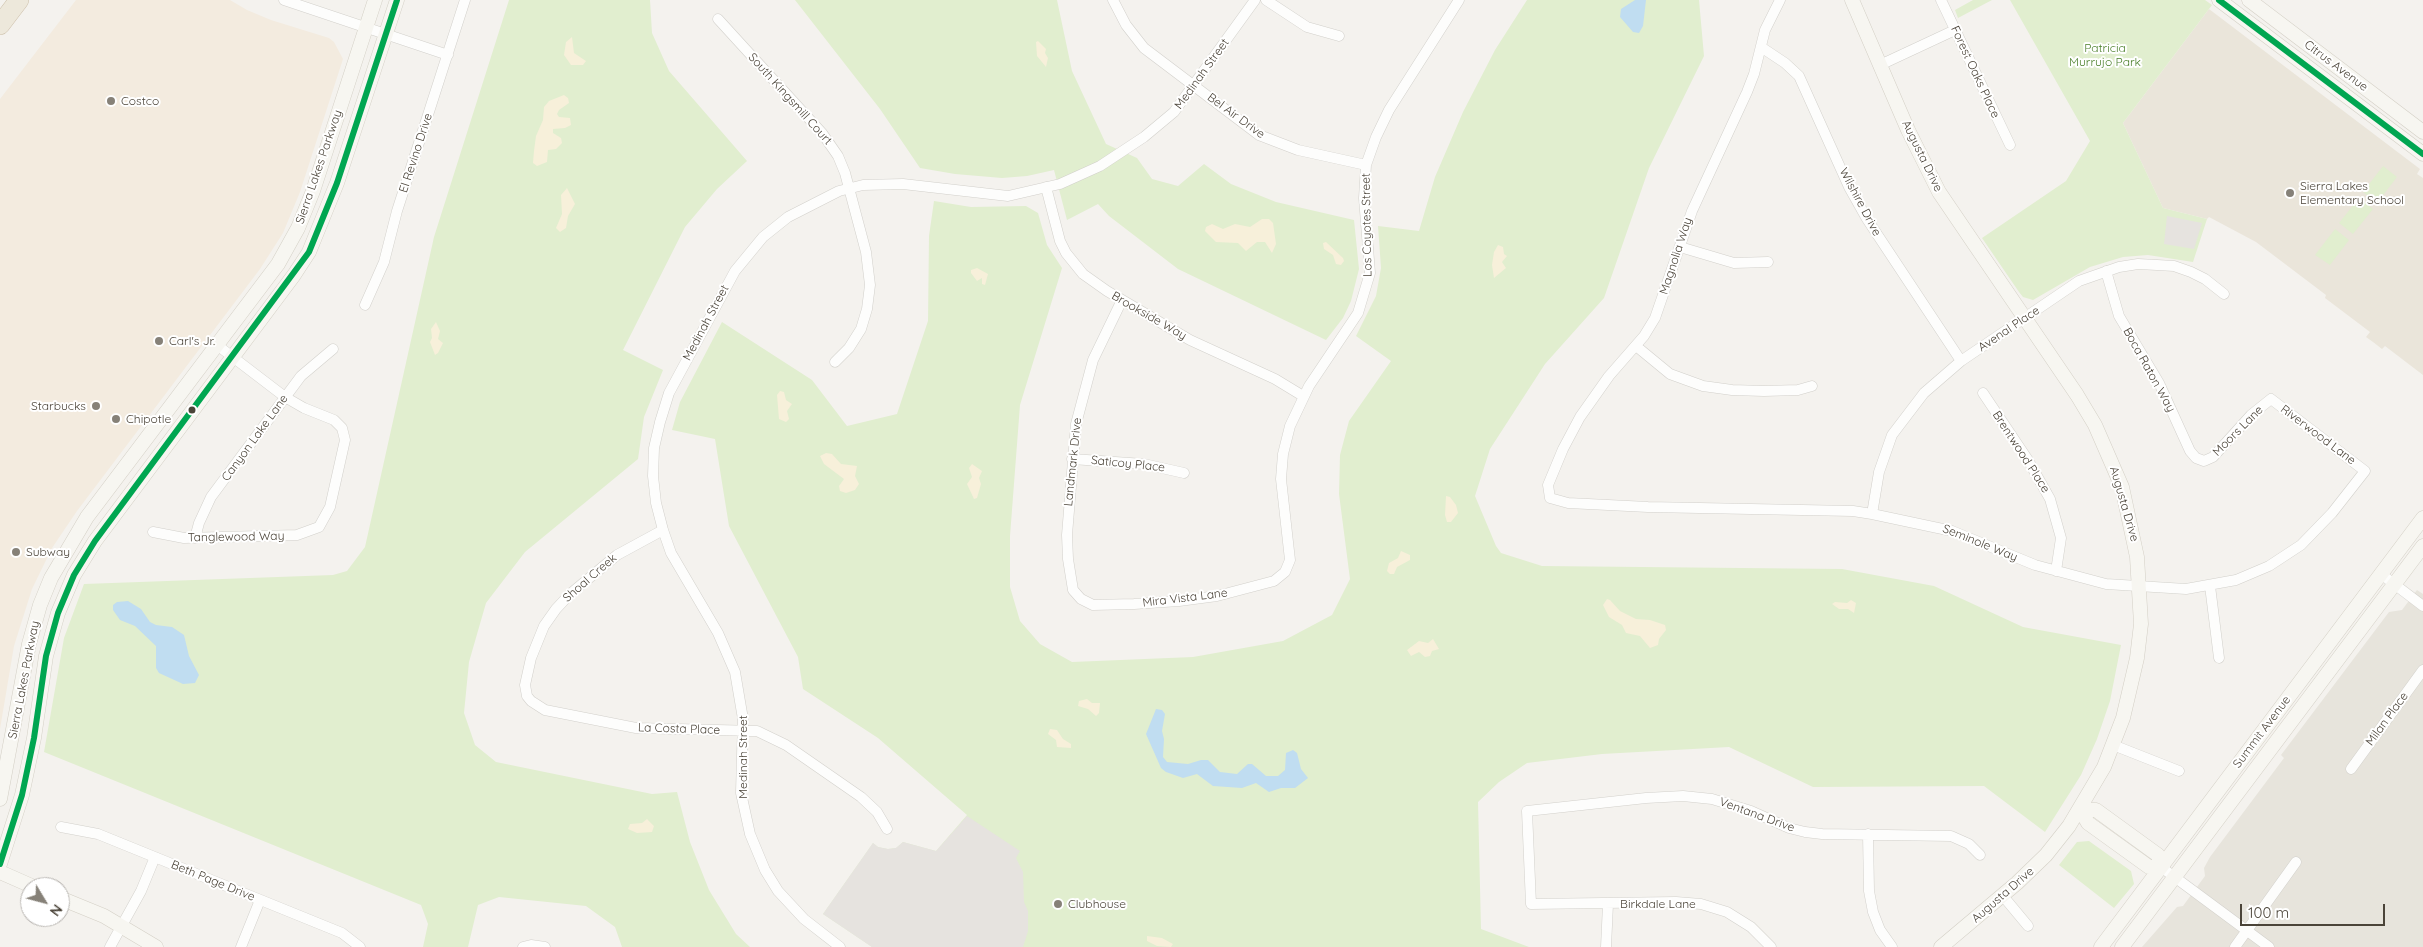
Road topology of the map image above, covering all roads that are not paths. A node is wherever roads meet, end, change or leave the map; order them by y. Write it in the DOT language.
graph roads {
  1 [pos="19,0"];
  2 [pos="284,0"];
  3 [pos="375,0"];
  4 [pos="397,0"];
  5 [pos="465,0"];
  6 [pos="1114,0"];
  7 [pos="1255,0"];
  8 [pos="1266,0"];
  9 [pos="1459,0"];
  10 [pos="1780,0"];
  11 [pos="1852,0"];
  12 [pos="1941,0"];
  13 [pos="2219,0"];
  14 [pos="2249,0"];
  15 [pos="718,19"];
  16 [pos="0,25"];
  17 [pos="367,27"];
  18 [pos="1956,30"];
  19 [pos="386,34"];
  20 [pos="1339,36"];
  21 [pos="1761,47"];
  22 [pos="448,55"];
  23 [pos="1880,65"];
  24 [pos="1195,86"];
  25 [pos="2423,132"];
  26 [pos="2010,145"];
  27 [pos="2423,154"];
  28 [pos="1366,165"];
  29 [pos="1046,187"];
  30 [pos="850,188"];
  31 [pos="1680,247"];
  32 [pos="1768,262"];
  33 [pos="2106,271"];
  34 [pos="2224,294"];
  35 [pos="1122,300"];
  36 [pos="365,305"];
  37 [pos="2025,319"];
  38 [pos="217,345"];
  39 [pos="1636,346"];
  40 [pos="333,349"];
  41 [pos="233,358"];
  42 [pos="1961,361"];
  43 [pos="835,362"];
  44 [pos="1812,386"];
  45 [pos="1983,393"];
  46 [pos="1303,396"];
  47 [pos="285,397"];
  48 [pos="2271,399"];
  49 [pos="1072,459"];
  50 [pos="2204,461"];
  51 [pos="2365,471"];
  52 [pos="1184,474"];
  53 [pos="1550,498"];
  54 [pos="1872,514"];
  55 [pos="2423,518"];
  56 [pos="662,530"];
  57 [pos="153,532"];
  58 [pos="195,538"];
  59 [pos="2423,546"];
  60 [pos="1285,572"];
  61 [pos="2056,572"];
  62 [pos="2381,574"];
  63 [pos="2394,584"];
  64 [pos="2139,586"];
  65 [pos="2210,586"];
  66 [pos="1081,599"];
  67 [pos="2423,606"];
  68 [pos="2219,658"];
  69 [pos="2423,670"];
  70 [pos="531,701"];
  71 [pos="743,730"];
  72 [pos="2113,745"];
  73 [pos="2351,769"];
  74 [pos="2179,771"];
  75 [pos="0,799"];
  76 [pos="2080,809"];
  77 [pos="61,827"];
  78 [pos="887,829"];
  79 [pos="1868,834"];
  80 [pos="1980,855"];
  81 [pos="155,857"];
  82 [pos="2296,862"];
  83 [pos="0,864"];
  84 [pos="2161,867"];
  85 [pos="0,872"];
  86 [pos="2174,877"];
  87 [pos="20,881"];
  88 [pos="2003,896"];
  89 [pos="260,900"];
  90 [pos="70,903"];
  91 [pos="1531,904"];
  92 [pos="1608,904"];
  93 [pos="122,926"];
  94 [pos="2028,926"];
  95 [pos="2247,931"];
  96 [pos="110,947"];
  97 [pos="156,947"];
  98 [pos="241,947"];
  99 [pos="360,947"];
  100 [pos="523,947"];
  101 [pos="545,947"];
  102 [pos="840,947"];
  103 [pos="1606,947"];
  104 [pos="1771,947"];
  105 [pos="1892,947"];
  106 [pos="1941,947"];
  107 [pos="2101,947"];
  108 [pos="2122,947"];
  109 [pos="2235,947"];
  110 [pos="2269,947"];
  1 -- 16 [label="highway"];
  2 -- 17 [label="street"];
  3 -- 17 [label="street, Sierra Lakes Parkway"];
  4 -- 19 [label="street, Sierra Lakes Parkway"];
  5 -- 22 [label="street, El Revino Drive"];
  6 -- 24 [label="street, Bel Air Drive"];
  7 -- 24 [label="street, Medinah Street"];
  8 -- 20 [label="street"];
  9 -- 28 [label="street, Los Coyotes Street"];
  10 -- 21 [label="street, Magnolia Way"];
  11 -- 23 [label="street, Augusta Drive"];
  12 -- 18 [label="street, Forest Oaks Place"];
  13 -- 27 [label="street, Citrus Avenue"];
  14 -- 25 [label="street, Citrus Avenue"];
  15 -- 30 [label="street, South Kingsmill Court"];
  17 -- 19 [label="street"];
  17 -- 38 [label="street, Sierra Lakes Parkway"];
  18 -- 23 [label="street"];
  18 -- 26 [label="street, Forest Oaks Place"];
  19 -- 22 [label="street"];
  19 -- 41 [label="street, Sierra Lakes Parkway"];
  21 -- 31 [label="street, Magnolia Way"];
  21 -- 42 [label="street, Wilshire Drive"];
  22 -- 36 [label="street, El Revino Drive"];
  23 -- 37 [label="street, Augusta Drive"];
  24 -- 28 [label="street, Bel Air Drive"];
  24 -- 29 [label="street, Medinah Street"];
  28 -- 46 [label="street, Los Coyotes Street"];
  29 -- 30 [label="street, Medinah Street"];
  29 -- 35 [label="street, Brookside Way"];
  30 -- 43 [label="street, South Kingsmill Court"];
  30 -- 56 [label="street, Medinah Street"];
  31 -- 32 [label="street"];
  31 -- 39 [label="street, Magnolia Way"];
  33 -- 34 [label="street, Avenal Place"];
  33 -- 37 [label="street, Avenal Place"];
  33 -- 50 [label="street, Boca Raton Way"];
  35 -- 46 [label="street, Brookside Way"];
  35 -- 49 [label="street, Landmark Drive"];
  37 -- 42 [label="street, Avenal Place"];
  37 -- 64 [label="street, Augusta Drive"];
  38 -- 41 [label="street"];
  38 -- 75 [label="street, Sierra Lakes Parkway"];
  39 -- 44 [label="street"];
  39 -- 53 [label="street, Magnolia Way"];
  40 -- 47 [label="street, Canyon Lake Lane"];
  41 -- 47 [label="street"];
  41 -- 83 [label="street, Sierra Lakes Parkway"];
  42 -- 54 [label="street, Avenal Place"];
  45 -- 61 [label="street, Brentwood Place"];
  46 -- 60 [label="street, Los Coyotes Street"];
  47 -- 58 [label="street, Canyon Lake Lane"];
  47 -- 58 [label="street, Tanglewood Way"];
  48 -- 50 [label="street, Moors Lane"];
  48 -- 51 [label="street, Riverwood Lane"];
  49 -- 52 [label="street, Saticoy Place"];
  49 -- 66 [label="street, Landmark Drive"];
  51 -- 65 [label="street, Seminole Way"];
  53 -- 54 [label="street, Seminole Way"];
  54 -- 61 [label="street, Seminole Way"];
  55 -- 62 [label="street, Summit Avenue"];
  56 -- 70 [label="street, Shoal Creek"];
  56 -- 71 [label="street, Medinah Street"];
  57 -- 58 [label="street, Tanglewood Way"];
  59 -- 63 [label="street, Summit Avenue"];
  60 -- 66 [label="street, Mira Vista Lane"];
  61 -- 64 [label="street, Seminole Way"];
  62 -- 63 [label="street"];
  62 -- 84 [label="street, Summit Avenue"];
  63 -- 67 [label="street"];
  63 -- 86 [label="street, Summit Avenue"];
  64 -- 65 [label="street, Seminole Way"];
  64 -- 72 [label="street, Augusta Drive"];
  65 -- 68 [label="street"];
  69 -- 73 [label="street, Milan Place"];
  70 -- 71 [label="street, La Costa Place"];
  71 -- 78 [label="street, La Costa Place"];
  71 -- 102 [label="street, Medinah Street"];
  72 -- 74 [label="street"];
  72 -- 76 [label="street, Augusta Drive"];
  76 -- 84 [label="street"];
  76 -- 88 [label="street, Augusta Drive"];
  77 -- 81 [label="street, Beth Page Drive"];
  79 -- 80 [label="street, Ventana Drive"];
  79 -- 91 [label="street, Ventana Drive"];
  79 -- 105 [label="street"];
  81 -- 89 [label="street, Beth Page Drive"];
  81 -- 93 [label="street"];
  82 -- 95 [label="street"];
  84 -- 86 [label="street"];
  84 -- 107 [label="street, Summit Avenue"];
  85 -- 87 [label="street"];
  86 -- 95 [label="street"];
  86 -- 108 [label="street, Summit Avenue"];
  88 -- 94 [label="street"];
  88 -- 106 [label="street, Augusta Drive"];
  89 -- 98 [label="street"];
  89 -- 99 [label="street, Beth Page Drive"];
  90 -- 93 [label="street"];
  91 -- 92 [label="street, Birkdale Lane"];
  92 -- 103 [label="street"];
  92 -- 104 [label="street, Birkdale Lane"];
  93 -- 96 [label="street"];
  93 -- 97 [label="street"];
  95 -- 109 [label="street"];
  95 -- 110 [label="street"];
  100 -- 101 [label="street"];
}
